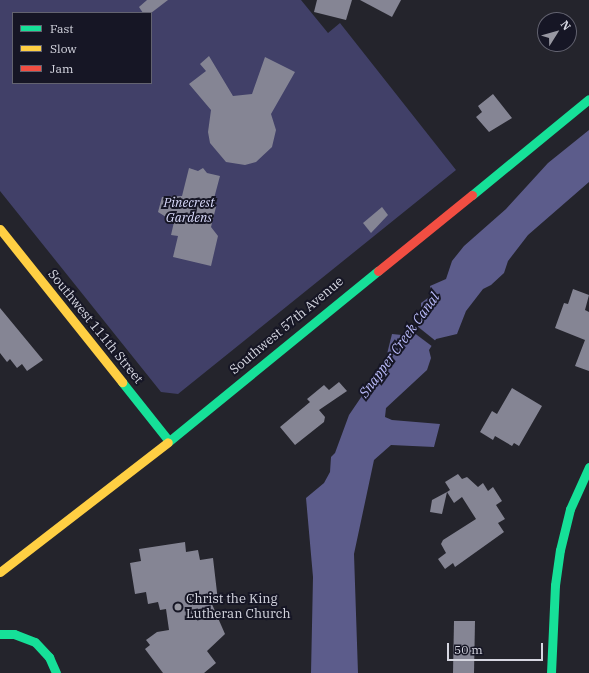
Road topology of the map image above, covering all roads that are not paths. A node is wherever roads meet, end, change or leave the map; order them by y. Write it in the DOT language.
graph roads {
  1 [pos="589,98"];
  2 [pos="0,229"];
  3 [pos="169,441"];
  4 [pos="589,467"];
  5 [pos="0,572"];
  6 [pos="0,634"];
  7 [pos="56,673"];
  8 [pos="551,673"];
  1 -- 3 [label="main road, Southwest 57th Avenue"];
  2 -- 3 [label="main road, Southwest 111th Street"];
  3 -- 5 [label="main road, Southwest 57th Avenue"];
  4 -- 8 [label="main road"];
  6 -- 7 [label="main road"];
}
